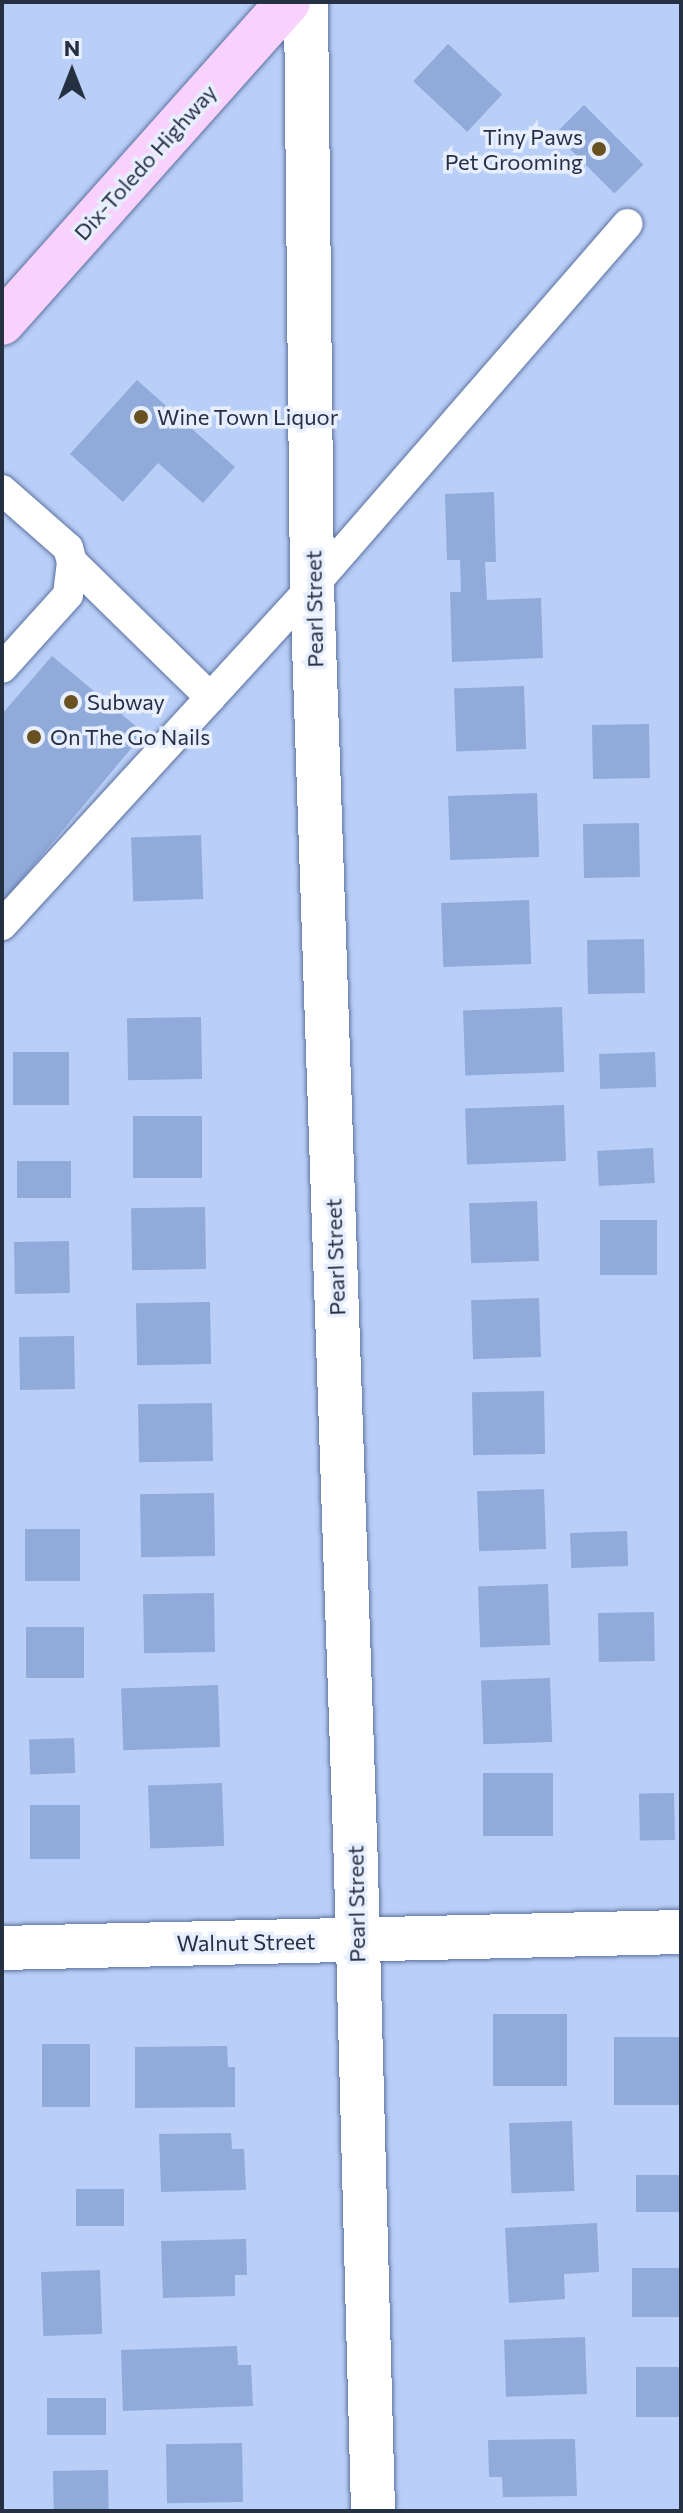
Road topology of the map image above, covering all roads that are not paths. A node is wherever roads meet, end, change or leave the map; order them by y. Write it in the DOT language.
graph roads {
  1 [pos="288,2"];
  2 [pos="306,2"];
  3 [pos="627,224"];
  4 [pos="2,323"];
  5 [pos="2,490"];
  6 [pos="72,562"];
  7 [pos="312,587"];
  8 [pos="2,668"];
  9 [pos="211,698"];
  10 [pos="2,925"];
  11 [pos="681,1932"];
  12 [pos="357,1939"];
  13 [pos="2,1948"];
  14 [pos="373,2511"];
  1 -- 4 [label="main road, Dix-Toledo Highway"];
  2 -- 7 [label="street, Pearl Street"];
  3 -- 7 [label="lane"];
  5 -- 6 [label="lane"];
  6 -- 8 [label="lane"];
  6 -- 9 [label="lane"];
  7 -- 9 [label="lane"];
  7 -- 12 [label="street, Pearl Street"];
  9 -- 10 [label="lane"];
  11 -- 12 [label="street, Walnut Street"];
  12 -- 13 [label="street, Walnut Street"];
  12 -- 14 [label="street, Pearl Street"];
}
